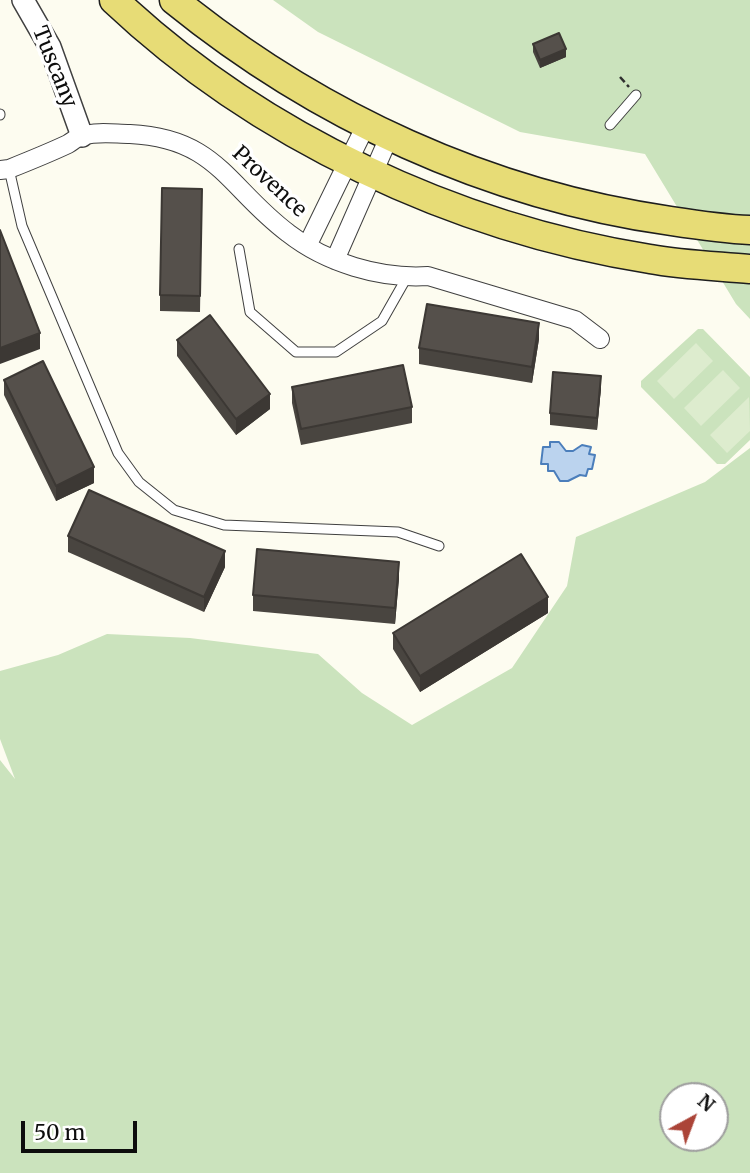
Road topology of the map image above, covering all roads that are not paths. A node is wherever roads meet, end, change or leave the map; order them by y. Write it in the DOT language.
graph roads {
  1 [pos="23,0"];
  2 [pos="114,0"];
  3 [pos="174,0"];
  4 [pos="636,95"];
  5 [pos="610,125"];
  6 [pos="377,131"];
  7 [pos="82,136"];
  8 [pos="360,168"];
  9 [pos="5,170"];
  10 [pos="750,230"];
  11 [pos="307,246"];
  12 [pos="239,249"];
  13 [pos="335,260"];
  14 [pos="750,270"];
  15 [pos="407,277"];
  16 [pos="600,339"];
  17 [pos="439,546"];
  1 -- 7 [label="street, Tuscany"];
  2 -- 8 [label="main road"];
  3 -- 6 [label="main road"];
  4 -- 5 [label="lane"];
  6 -- 8 [label="street, Provence"];
  6 -- 8 [label="street, Provence"];
  6 -- 10 [label="main road"];
  7 -- 9 [label="street, Provence"];
  7 -- 11 [label="street, Provence"];
  8 -- 11 [label="street, Provence"];
  8 -- 13 [label="street, Provence"];
  8 -- 14 [label="main road"];
  9 -- 17 [label="lane"];
  11 -- 13 [label="street, Provence"];
  12 -- 15 [label="lane"];
  13 -- 15 [label="street, Provence"];
  15 -- 16 [label="street, Provence"];
}
